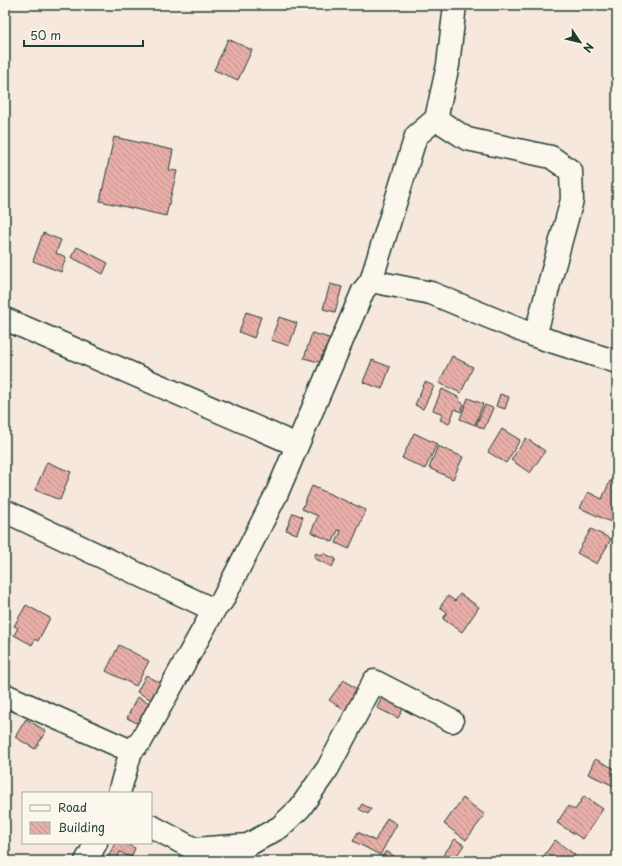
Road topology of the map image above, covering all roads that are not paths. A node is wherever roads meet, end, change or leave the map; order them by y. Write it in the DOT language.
graph roads {
  1 [pos="455,5"];
  2 [pos="436,119"];
  3 [pos="371,281"];
  4 [pos="5,319"];
  5 [pos="535,336"];
  6 [pos="617,362"];
  7 [pos="297,445"];
  8 [pos="5,511"];
  9 [pos="214,610"];
  10 [pos="5,695"];
  11 [pos="452,721"];
  12 [pos="131,751"];
  13 [pos="119,792"];
  14 [pos="152,827"];
  15 [pos="95,844"];
  16 [pos="86,861"];
  1 -- 2 [label="street"];
  2 -- 3 [label="street"];
  2 -- 5 [label="street"];
  3 -- 5 [label="street"];
  3 -- 7 [label="street"];
  4 -- 7 [label="street"];
  5 -- 6 [label="street"];
  7 -- 9 [label="street"];
  8 -- 9 [label="street"];
  9 -- 12 [label="street"];
  10 -- 12 [label="street"];
  11 -- 14 [label="street"];
  12 -- 13 [label="street"];
  15 -- 16 [label="street"];
}
